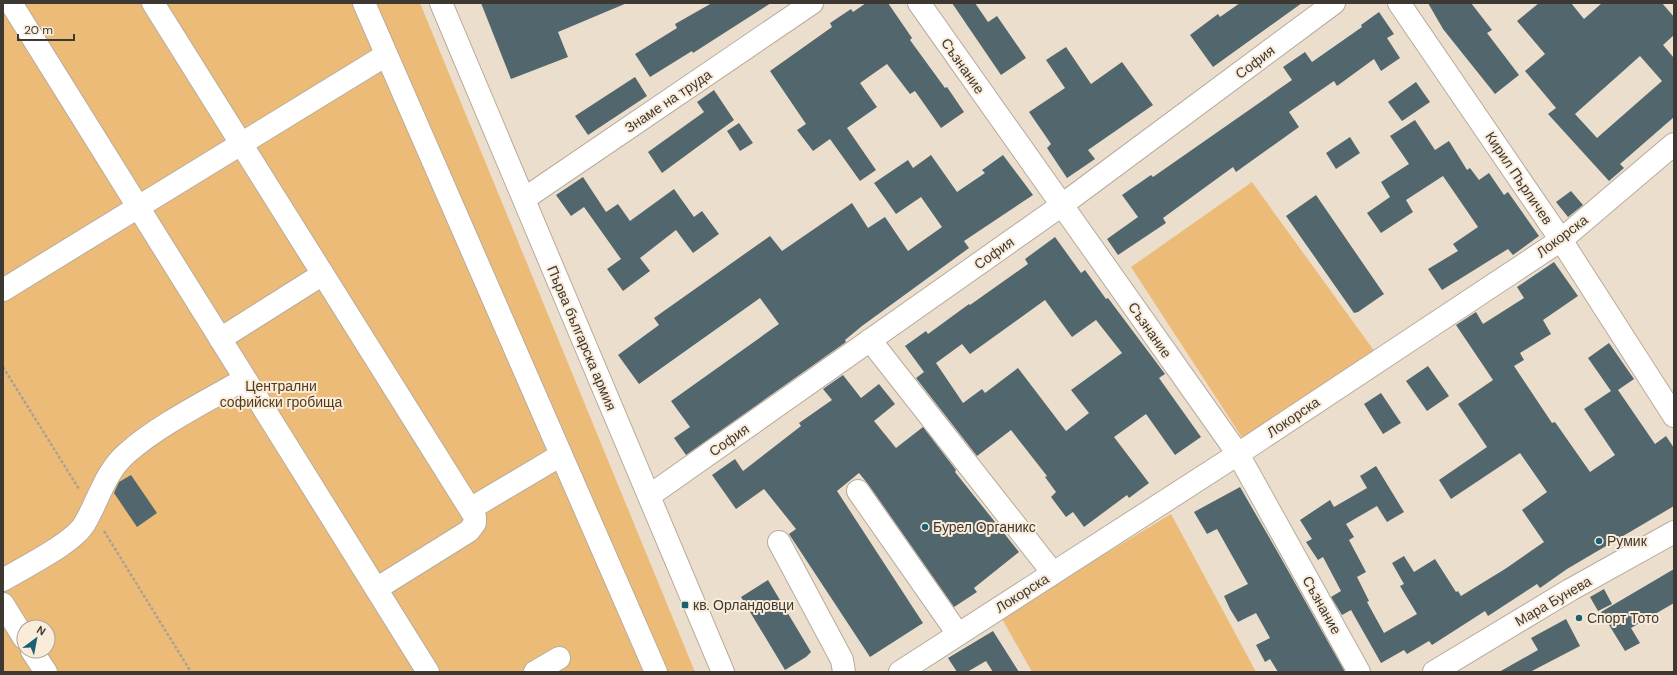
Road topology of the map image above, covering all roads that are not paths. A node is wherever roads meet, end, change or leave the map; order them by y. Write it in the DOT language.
graph roads {
  1 [pos="11,3"];
  2 [pos="153,3"];
  3 [pos="364,3"];
  4 [pos="442,3"];
  5 [pos="812,3"];
  6 [pos="919,3"];
  7 [pos="1334,3"];
  8 [pos="1399,3"];
  9 [pos="386,55"];
  10 [pos="242,144"];
  11 [pos="1674,144"];
  12 [pos="524,199"];
  13 [pos="1062,205"];
  14 [pos="138,207"];
  15 [pos="1561,240"];
  16 [pos="323,274"];
  17 [pos="3,290"];
  18 [pos="220,339"];
  19 [pos="870,340"];
  20 [pos="245,379"];
  21 [pos="1674,416"];
  22 [pos="1238,454"];
  23 [pos="561,455"];
  24 [pos="858,491"];
  25 [pos="649,496"];
  26 [pos="470,509"];
  27 [pos="1674,532"];
  28 [pos="779,542"];
  29 [pos="1053,573"];
  30 [pos="3,580"];
  31 [pos="376,589"];
  32 [pos="3,604"];
  33 [pos="16,625"];
  34 [pos="958,634"];
  35 [pos="559,658"];
  36 [pos="37,659"];
  37 [pos="46,672"];
  38 [pos="428,672"];
  39 [pos="535,672"];
  40 [pos="656,672"];
  41 [pos="723,672"];
  42 [pos="844,672"];
  43 [pos="900,672"];
  44 [pos="1360,672"];
  45 [pos="1434,672"];
  1 -- 14 [label="street"];
  2 -- 10 [label="street"];
  3 -- 9 [label="street"];
  4 -- 12 [label="street, Първа българска армия"];
  5 -- 12 [label="street, Знаме на труда"];
  6 -- 13 [label="street, Съзнание"];
  7 -- 13 [label="street, София"];
  8 -- 15 [label="street, Кирил Пърличев"];
  9 -- 10 [label="street"];
  9 -- 23 [label="street"];
  10 -- 14 [label="street"];
  10 -- 16 [label="street"];
  11 -- 15 [label="street, Локорска"];
  12 -- 25 [label="street, Първа българска армия"];
  13 -- 19 [label="street, София"];
  13 -- 22 [label="street, Съзнание"];
  14 -- 17 [label="street"];
  14 -- 18 [label="street"];
  15 -- 21 [label="street, Кирил Пърличев"];
  15 -- 22 [label="street, Локорска"];
  16 -- 18 [label="street"];
  16 -- 26 [label="street"];
  18 -- 20 [label="street"];
  19 -- 25 [label="street, София"];
  19 -- 29 [label="street"];
  20 -- 30 [label="street"];
  20 -- 31 [label="street"];
  22 -- 29 [label="street, Локорска"];
  22 -- 44 [label="street, Съзнание"];
  23 -- 26 [label="street"];
  23 -- 40 [label="street"];
  24 -- 34 [label="street"];
  25 -- 41 [label="street, Първа българска армия"];
  26 -- 31 [label="street"];
  27 -- 45 [label="street, Мара Бунева"];
  28 -- 42 [label="street"];
  29 -- 34 [label="street, Локорска"];
  31 -- 38 [label="street"];
  32 -- 33 [label="street"];
  34 -- 43 [label="street, Локорска"];
  35 -- 39 [label="street"];
  36 -- 37 [label="street"];
}
